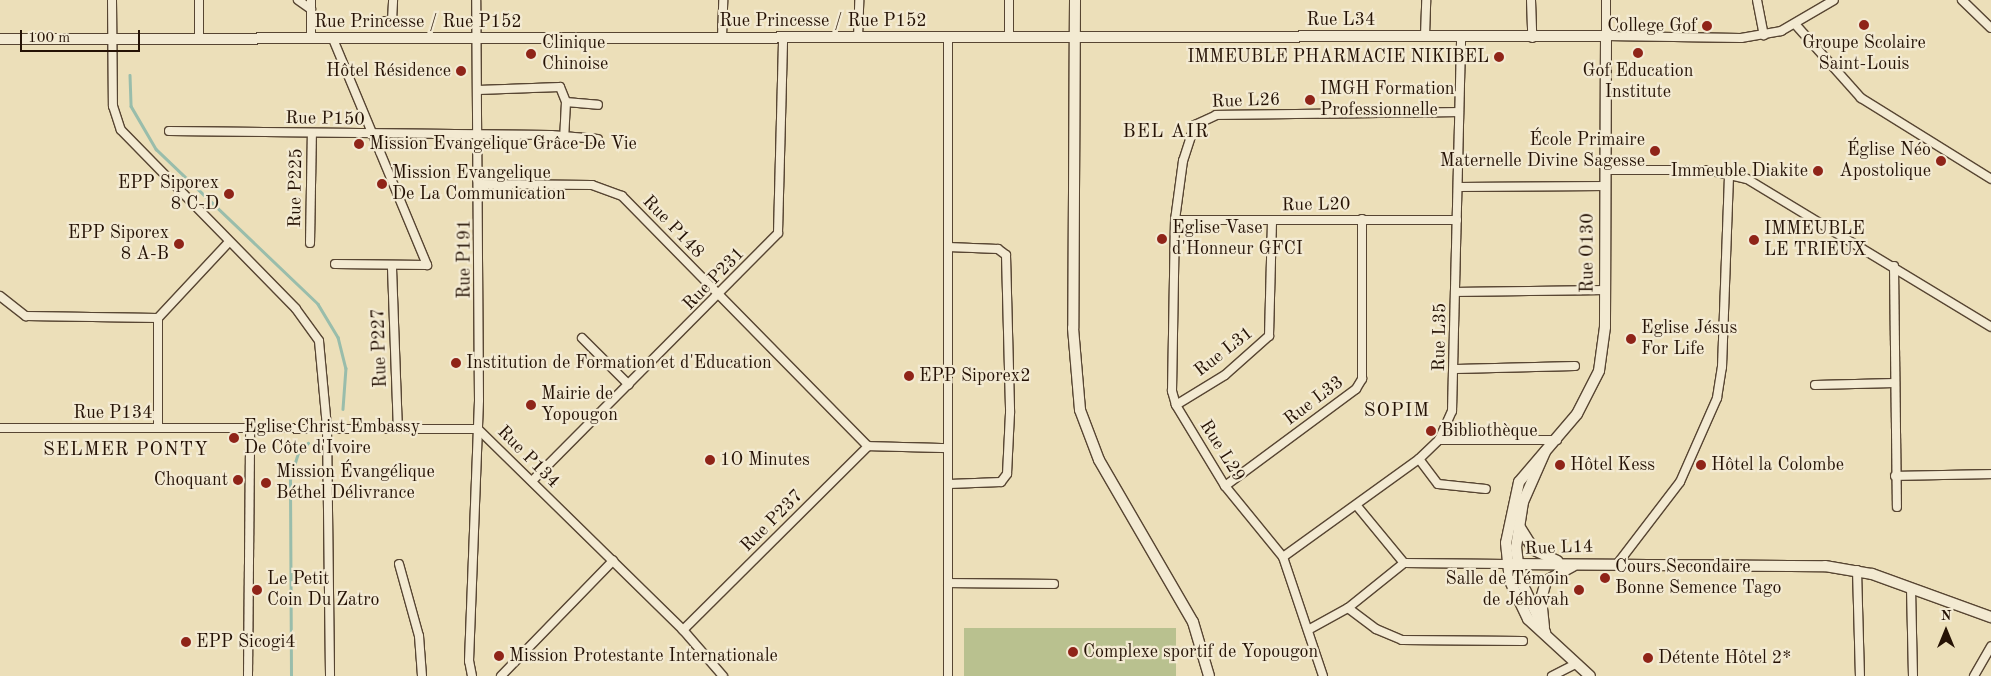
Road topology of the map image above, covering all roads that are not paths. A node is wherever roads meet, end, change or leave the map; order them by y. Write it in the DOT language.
graph roads {
  1 [pos="112,0"];
  2 [pos="199,0"];
  3 [pos="298,0"];
  4 [pos="311,0"];
  5 [pos="393,0"];
  6 [pos="476,0"];
  7 [pos="723,0"];
  8 [pos="859,0"];
  9 [pos="1009,0"];
  10 [pos="1076,0"];
  11 [pos="1426,0"];
  12 [pos="1531,0"];
  13 [pos="1606,0"];
  14 [pos="1757,0"];
  15 [pos="1834,0"];
  16 [pos="1962,0"];
  17 [pos="311,9"];
  18 [pos="359,22"];
  19 [pos="1795,24"];
  20 [pos="1991,28"];
  21 [pos="1764,35"];
  22 [pos="1425,36"];
  23 [pos="1461,36"];
  24 [pos="1606,36"];
  25 [pos="722,37"];
  26 [pos="311,38"];
  27 [pos="783,38"];
  28 [pos="858,38"];
  29 [pos="948,38"];
  30 [pos="1009,38"];
  31 [pos="1076,38"];
  32 [pos="1532,38"];
  33 [pos="200,39"];
  34 [pos="333,39"];
  35 [pos="477,39"];
  36 [pos="0,40"];
  37 [pos="112,40"];
  38 [pos="478,90"];
  39 [pos="566,102"];
  40 [pos="598,105"];
  41 [pos="1459,112"];
  42 [pos="169,131"];
  43 [pos="312,133"];
  44 [pos="372,135"];
  45 [pos="480,135"];
  46 [pos="564,136"];
  47 [pos="598,139"];
  48 [pos="1605,170"];
  49 [pos="1730,174"];
  50 [pos="1991,178"];
  51 [pos="480,184"];
  52 [pos="1604,186"];
  53 [pos="1458,187"];
  54 [pos="1175,220"];
  55 [pos="1362,220"];
  56 [pos="1457,220"];
  57 [pos="1272,221"];
  58 [pos="228,243"];
  59 [pos="310,243"];
  60 [pos="948,247"];
  61 [pos="335,264"];
  62 [pos="1894,266"];
  63 [pos="392,268"];
  64 [pos="1603,290"];
  65 [pos="1456,292"];
  66 [pos="0,296"];
  67 [pos="720,296"];
  68 [pos="158,318"];
  69 [pos="1991,327"];
  70 [pos="582,338"];
  71 [pos="1575,366"];
  72 [pos="1456,369"];
  73 [pos="1896,383"];
  74 [pos="629,385"];
  75 [pos="1815,385"];
  76 [pos="1176,405"];
  77 [pos="0,428"];
  78 [pos="158,428"];
  79 [pos="327,428"];
  80 [pos="398,428"];
  81 [pos="250,429"];
  82 [pos="478,429"];
  83 [pos="1439,440"];
  84 [pos="1557,440"];
  85 [pos="868,446"];
  86 [pos="947,448"];
  87 [pos="1545,452"];
  88 [pos="1419,459"];
  89 [pos="1991,474"];
  90 [pos="1895,476"];
  91 [pos="532,481"];
  92 [pos="949,484"];
  93 [pos="1225,486"];
  94 [pos="1486,489"];
  95 [pos="1357,506"];
  96 [pos="1897,506"];
  97 [pos="1518,523"];
  98 [pos="1283,557"];
  99 [pos="613,561"];
  100 [pos="1404,563"];
  101 [pos="1567,563"];
  102 [pos="1586,563"];
  103 [pos="1618,563"];
  104 [pos="398,564"];
  105 [pos="1512,565"];
  106 [pos="1857,570"];
  107 [pos="948,583"];
  108 [pos="1054,584"];
  109 [pos="1911,588"];
  110 [pos="1348,608"];
  111 [pos="1991,617"];
  112 [pos="683,630"];
  113 [pos="1308,630"];
  114 [pos="1544,630"];
  115 [pos="1523,641"];
  116 [pos="1551,642"];
  117 [pos="1991,646"];
  118 [pos="1576,664"];
  119 [pos="248,676"];
  120 [pos="330,676"];
  121 [pos="422,676"];
  122 [pos="472,676"];
  123 [pos="501,676"];
  124 [pos="723,676"];
  125 [pos="948,676"];
  126 [pos="1209,676"];
  127 [pos="1323,676"];
  128 [pos="1552,676"];
  129 [pos="1590,676"];
  130 [pos="1860,676"];
  131 [pos="1913,676"];
  132 [pos="1974,676"];
  1 -- 37 [label="street"];
  2 -- 33 [label="street"];
  3 -- 17 [label="street"];
  4 -- 17 [label="street"];
  5 -- 18 [label="street"];
  6 -- 35 [label="street, Rue P191"];
  7 -- 25 [label="street"];
  8 -- 28 [label="street"];
  9 -- 30 [label="street"];
  10 -- 31 [label="street"];
  11 -- 22 [label="street"];
  12 -- 32 [label="street"];
  13 -- 24 [label="street"];
  14 -- 21 [label="street"];
  15 -- 19 [label="street"];
  16 -- 20 [label="street"];
  17 -- 26 [label="street"];
  19 -- 21 [label="street"];
  19 -- 50 [label="street"];
  21 -- 24 [label="street"];
  22 -- 23 [label="street, Rue L34"];
  22 -- 31 [label="street, Rue L34"];
  23 -- 32 [label="street, Rue L34"];
  23 -- 41 [label="street, Rue L35"];
  24 -- 32 [label="street, Rue L34"];
  24 -- 48 [label="street, Rue O130"];
  25 -- 27 [label="street, Rue Princesse / Rue P152"];
  25 -- 35 [label="street, Rue Princesse / Rue P152"];
  26 -- 33 [label="street, Rue Princesse / Rue P152"];
  26 -- 34 [label="street, Rue Princesse / Rue P152"];
  27 -- 28 [label="street, Rue Princesse / Rue P152"];
  27 -- 67 [label="street, Rue P231"];
  28 -- 29 [label="street, Rue Princesse / Rue P152"];
  29 -- 30 [label="street, Rue Princesse / Rue P152"];
  29 -- 60 [label="street"];
  30 -- 31 [label="street, Rue Princesse / Rue P152"];
  31 -- 126 [label="street"];
  33 -- 37 [label="street, Rue Princesse / Rue P152"];
  34 -- 35 [label="street, Rue Princesse / Rue P152"];
  34 -- 44 [label="street"];
  35 -- 38 [label="street, Rue P191"];
  36 -- 37 [label="street, Rue Princesse / Rue P152"];
  37 -- 58 [label="street"];
  38 -- 39 [label="street"];
  38 -- 45 [label="street, Rue P191"];
  39 -- 40 [label="street"];
  39 -- 46 [label="street"];
  41 -- 53 [label="street, Rue L35"];
  41 -- 54 [label="street, Rue L26"];
  42 -- 43 [label="street, Rue P150"];
  43 -- 44 [label="street, Rue P150"];
  43 -- 59 [label="street, Rue P225"];
  44 -- 45 [label="street, Rue P150"];
  44 -- 63 [label="street"];
  45 -- 46 [label="street, Rue P150"];
  45 -- 51 [label="street, Rue P191"];
  46 -- 47 [label="street, Rue P150"];
  48 -- 49 [label="street"];
  48 -- 52 [label="street, Rue O130"];
  49 -- 62 [label="street"];
  49 -- 103 [label="street"];
  51 -- 67 [label="street, Rue P148"];
  51 -- 82 [label="street, Rue P191"];
  52 -- 53 [label="street"];
  52 -- 64 [label="street, Rue O130"];
  53 -- 56 [label="street, Rue L35"];
  54 -- 57 [label="street, Rue L20"];
  54 -- 76 [label="street"];
  55 -- 56 [label="street, Rue L20"];
  55 -- 57 [label="street, Rue L20"];
  55 -- 93 [label="street, Rue L33"];
  56 -- 65 [label="street, Rue L35"];
  57 -- 76 [label="street, Rue L31"];
  58 -- 68 [label="street"];
  58 -- 79 [label="street"];
  60 -- 86 [label="street"];
  60 -- 92 [label="street"];
  61 -- 63 [label="street"];
  62 -- 69 [label="street"];
  62 -- 73 [label="street"];
  63 -- 80 [label="street, Rue P227"];
  64 -- 65 [label="street"];
  64 -- 84 [label="street, Rue O130"];
  65 -- 72 [label="street, Rue L35"];
  66 -- 68 [label="street"];
  67 -- 74 [label="street, Rue P231"];
  67 -- 85 [label="street, Rue P148"];
  68 -- 78 [label="street"];
  70 -- 74 [label="street"];
  71 -- 72 [label="street"];
  72 -- 83 [label="street, Rue L35"];
  73 -- 75 [label="street"];
  73 -- 90 [label="street"];
  74 -- 91 [label="street, Rue P231"];
  76 -- 93 [label="street, Rue L29"];
  77 -- 78 [label="street, Rue P134"];
  78 -- 81 [label="street, Rue P134"];
  79 -- 80 [label="street, Rue P134"];
  79 -- 81 [label="street, Rue P134"];
  79 -- 120 [label="street"];
  80 -- 82 [label="street, Rue P134"];
  81 -- 119 [label="street"];
  82 -- 91 [label="street, Rue P134"];
  82 -- 122 [label="street, Rue P191"];
  83 -- 84 [label="street"];
  83 -- 88 [label="street, Rue L35"];
  84 -- 87 [label="street, Rue O130"];
  85 -- 86 [label="street"];
  85 -- 112 [label="street, Rue P237"];
  86 -- 92 [label="street"];
  87 -- 97 [label="street, Rue O130"];
  87 -- 105 [label="street, Rue O130"];
  88 -- 94 [label="street"];
  88 -- 95 [label="street, Rue L35"];
  89 -- 90 [label="street"];
  90 -- 96 [label="street"];
  91 -- 99 [label="street, Rue P134"];
  92 -- 107 [label="street"];
  93 -- 98 [label="street, Rue L29"];
  95 -- 98 [label="street, Rue L35"];
  95 -- 100 [label="street"];
  97 -- 101 [label="street"];
  97 -- 105 [label="street, Rue O130"];
  98 -- 113 [label="street, Rue L29"];
  99 -- 112 [label="street, Rue P134"];
  99 -- 123 [label="street"];
  100 -- 105 [label="street, Rue L14"];
  100 -- 110 [label="street"];
  101 -- 102 [label="street, Rue L14"];
  101 -- 105 [label="street, Rue L14"];
  102 -- 103 [label="street, Rue L14"];
  102 -- 114 [label="street"];
  103 -- 106 [label="street, Rue L14"];
  104 -- 121 [label="street"];
  105 -- 114 [label="street, Rue O130"];
  105 -- 116 [label="street, Rue O130"];
  106 -- 109 [label="street, Rue L14"];
  106 -- 130 [label="street"];
  107 -- 108 [label="street"];
  107 -- 125 [label="street"];
  109 -- 111 [label="street, Rue L14"];
  109 -- 131 [label="street"];
  110 -- 113 [label="street"];
  110 -- 115 [label="street"];
  112 -- 124 [label="street, Rue P134"];
  113 -- 127 [label="street, Rue L29"];
  114 -- 116 [label="street, Rue O130"];
  116 -- 118 [label="street, Rue O130"];
  117 -- 132 [label="street"];
  118 -- 128 [label="street"];
  118 -- 129 [label="street, Rue O130"];
}
